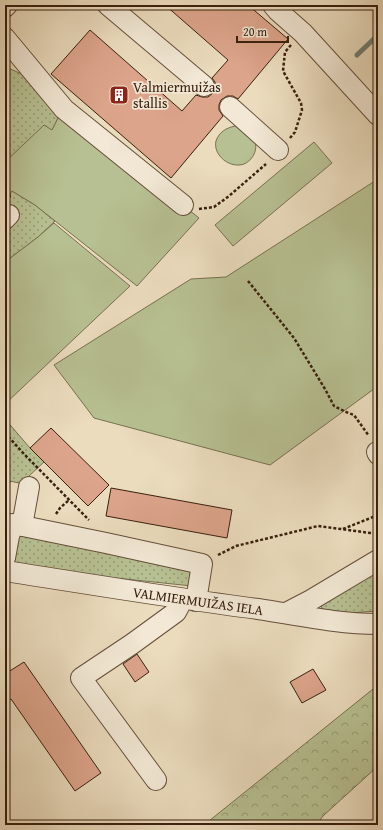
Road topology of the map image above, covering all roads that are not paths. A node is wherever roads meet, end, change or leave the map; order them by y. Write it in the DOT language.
graph roads {
  1 [pos="108,5"];
  2 [pos="273,5"];
  3 [pos="5,38"];
  4 [pos="204,86"];
  5 [pos="230,107"];
  6 [pos="378,115"];
  7 [pos="278,150"];
  8 [pos="183,205"];
  9 [pos="29,487"];
  10 [pos="22,526"];
  11 [pos="5,558"];
  12 [pos="378,560"];
  13 [pos="5,571"];
  14 [pos="189,600"];
  15 [pos="286,613"];
  16 [pos="378,624"];
  17 [pos="156,780"];
  1 -- 4 [label="street"];
  2 -- 6 [label="street"];
  3 -- 8 [label="street"];
  5 -- 7 [label="street"];
  9 -- 10 [label="street"];
  10 -- 11 [label="street"];
  10 -- 14 [label="street"];
  12 -- 15 [label="street"];
  13 -- 14 [label="street, VALMIERMUIŽAS IELA"];
  14 -- 15 [label="street, VALMIERMUIŽAS IELA"];
  14 -- 17 [label="street"];
  15 -- 16 [label="street, VALMIERMUIŽAS IELA"];
}
